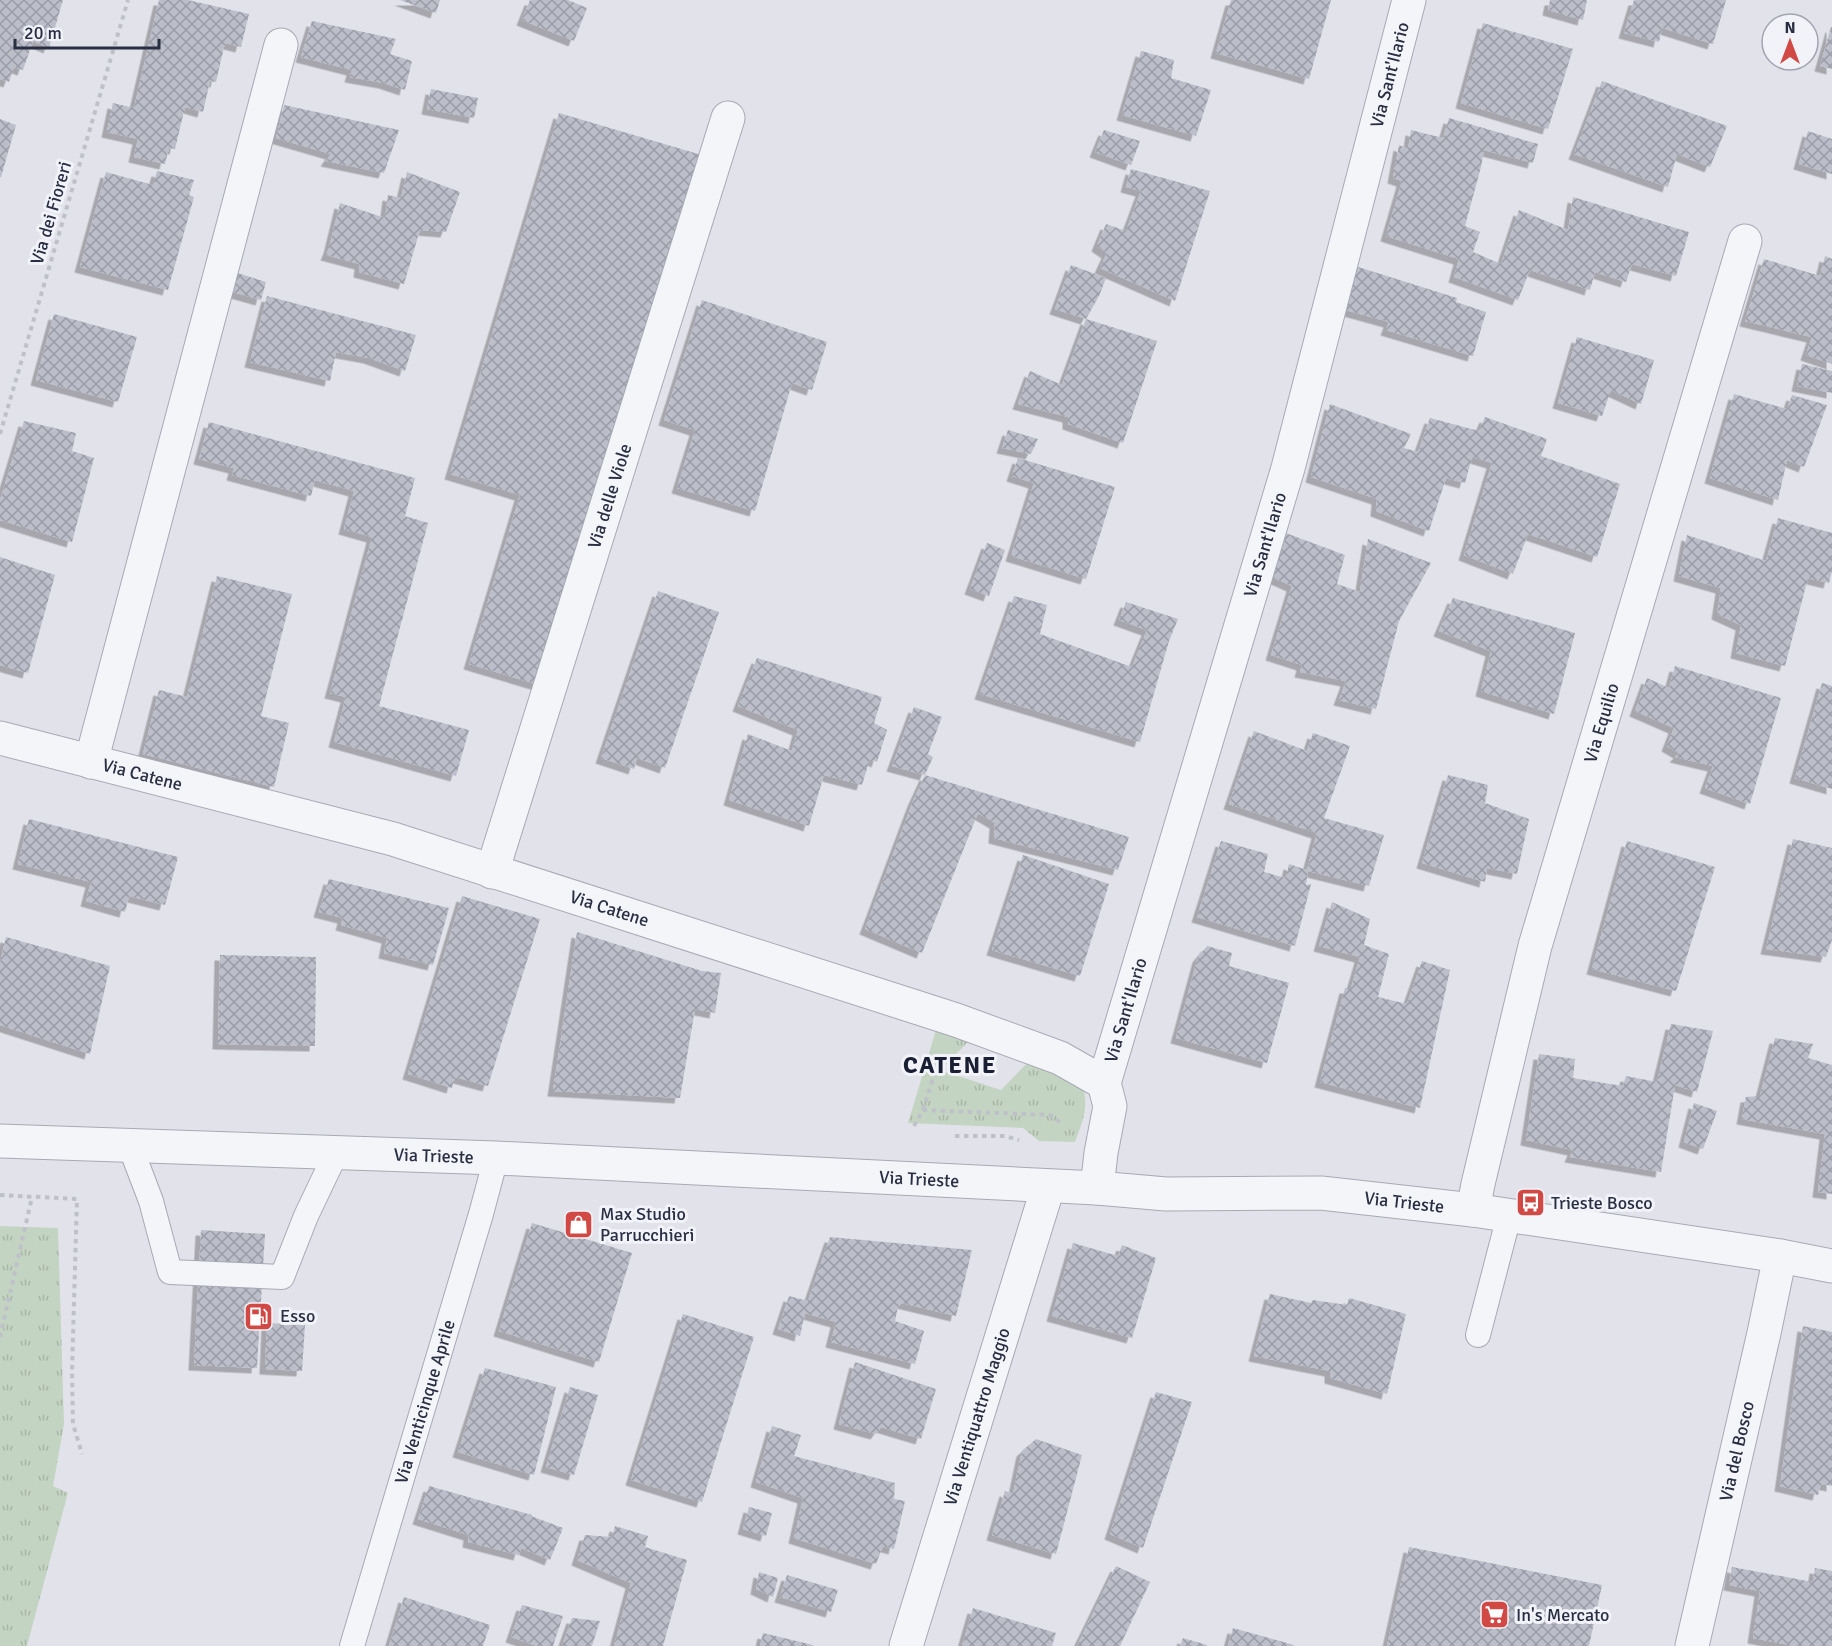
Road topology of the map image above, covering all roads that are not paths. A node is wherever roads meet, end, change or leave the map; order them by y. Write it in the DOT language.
graph roads {
  1 [pos="1409,0"];
  2 [pos="281,45"];
  3 [pos="728,118"];
  4 [pos="1745,241"];
  5 [pos="0,738"];
  6 [pos="91,762"];
  7 [pos="492,872"];
  8 [pos="1104,1083"];
  9 [pos="0,1142"];
  10 [pos="130,1146"];
  11 [pos="336,1153"];
  12 [pos="496,1158"];
  13 [pos="1048,1187"];
  14 [pos="1097,1188"];
  15 [pos="1473,1210"];
  16 [pos="1509,1216"];
  17 [pos="1780,1256"];
  18 [pos="1832,1266"];
  19 [pos="1478,1335"];
  20 [pos="352,1646"];
  21 [pos="906,1646"];
  22 [pos="1692,1646"];
  1 -- 8 [label="street, Via Sant'Ilario"];
  2 -- 6 [label="street"];
  3 -- 7 [label="street, Via delle Viole"];
  4 -- 15 [label="street, Via Equilio"];
  5 -- 6 [label="street, Via Catene"];
  6 -- 7 [label="street, Via Catene"];
  7 -- 8 [label="street, Via Catene"];
  8 -- 14 [label="street"];
  9 -- 10 [label="street, Via Trieste"];
  10 -- 11 [label="street, Via Trieste"];
  10 -- 11 [label="lane"];
  11 -- 12 [label="street, Via Trieste"];
  12 -- 13 [label="street, Via Trieste"];
  12 -- 20 [label="lane, Via Venticinque Aprile"];
  13 -- 14 [label="street, Via Trieste"];
  13 -- 21 [label="street, Via Ventiquattro Maggio"];
  14 -- 15 [label="street, Via Trieste"];
  15 -- 16 [label="street, Via Trieste"];
  16 -- 17 [label="street, Via Trieste"];
  16 -- 19 [label="lane"];
  17 -- 18 [label="street, Via Trieste"];
  17 -- 22 [label="street, Via del Bosco"];
}
